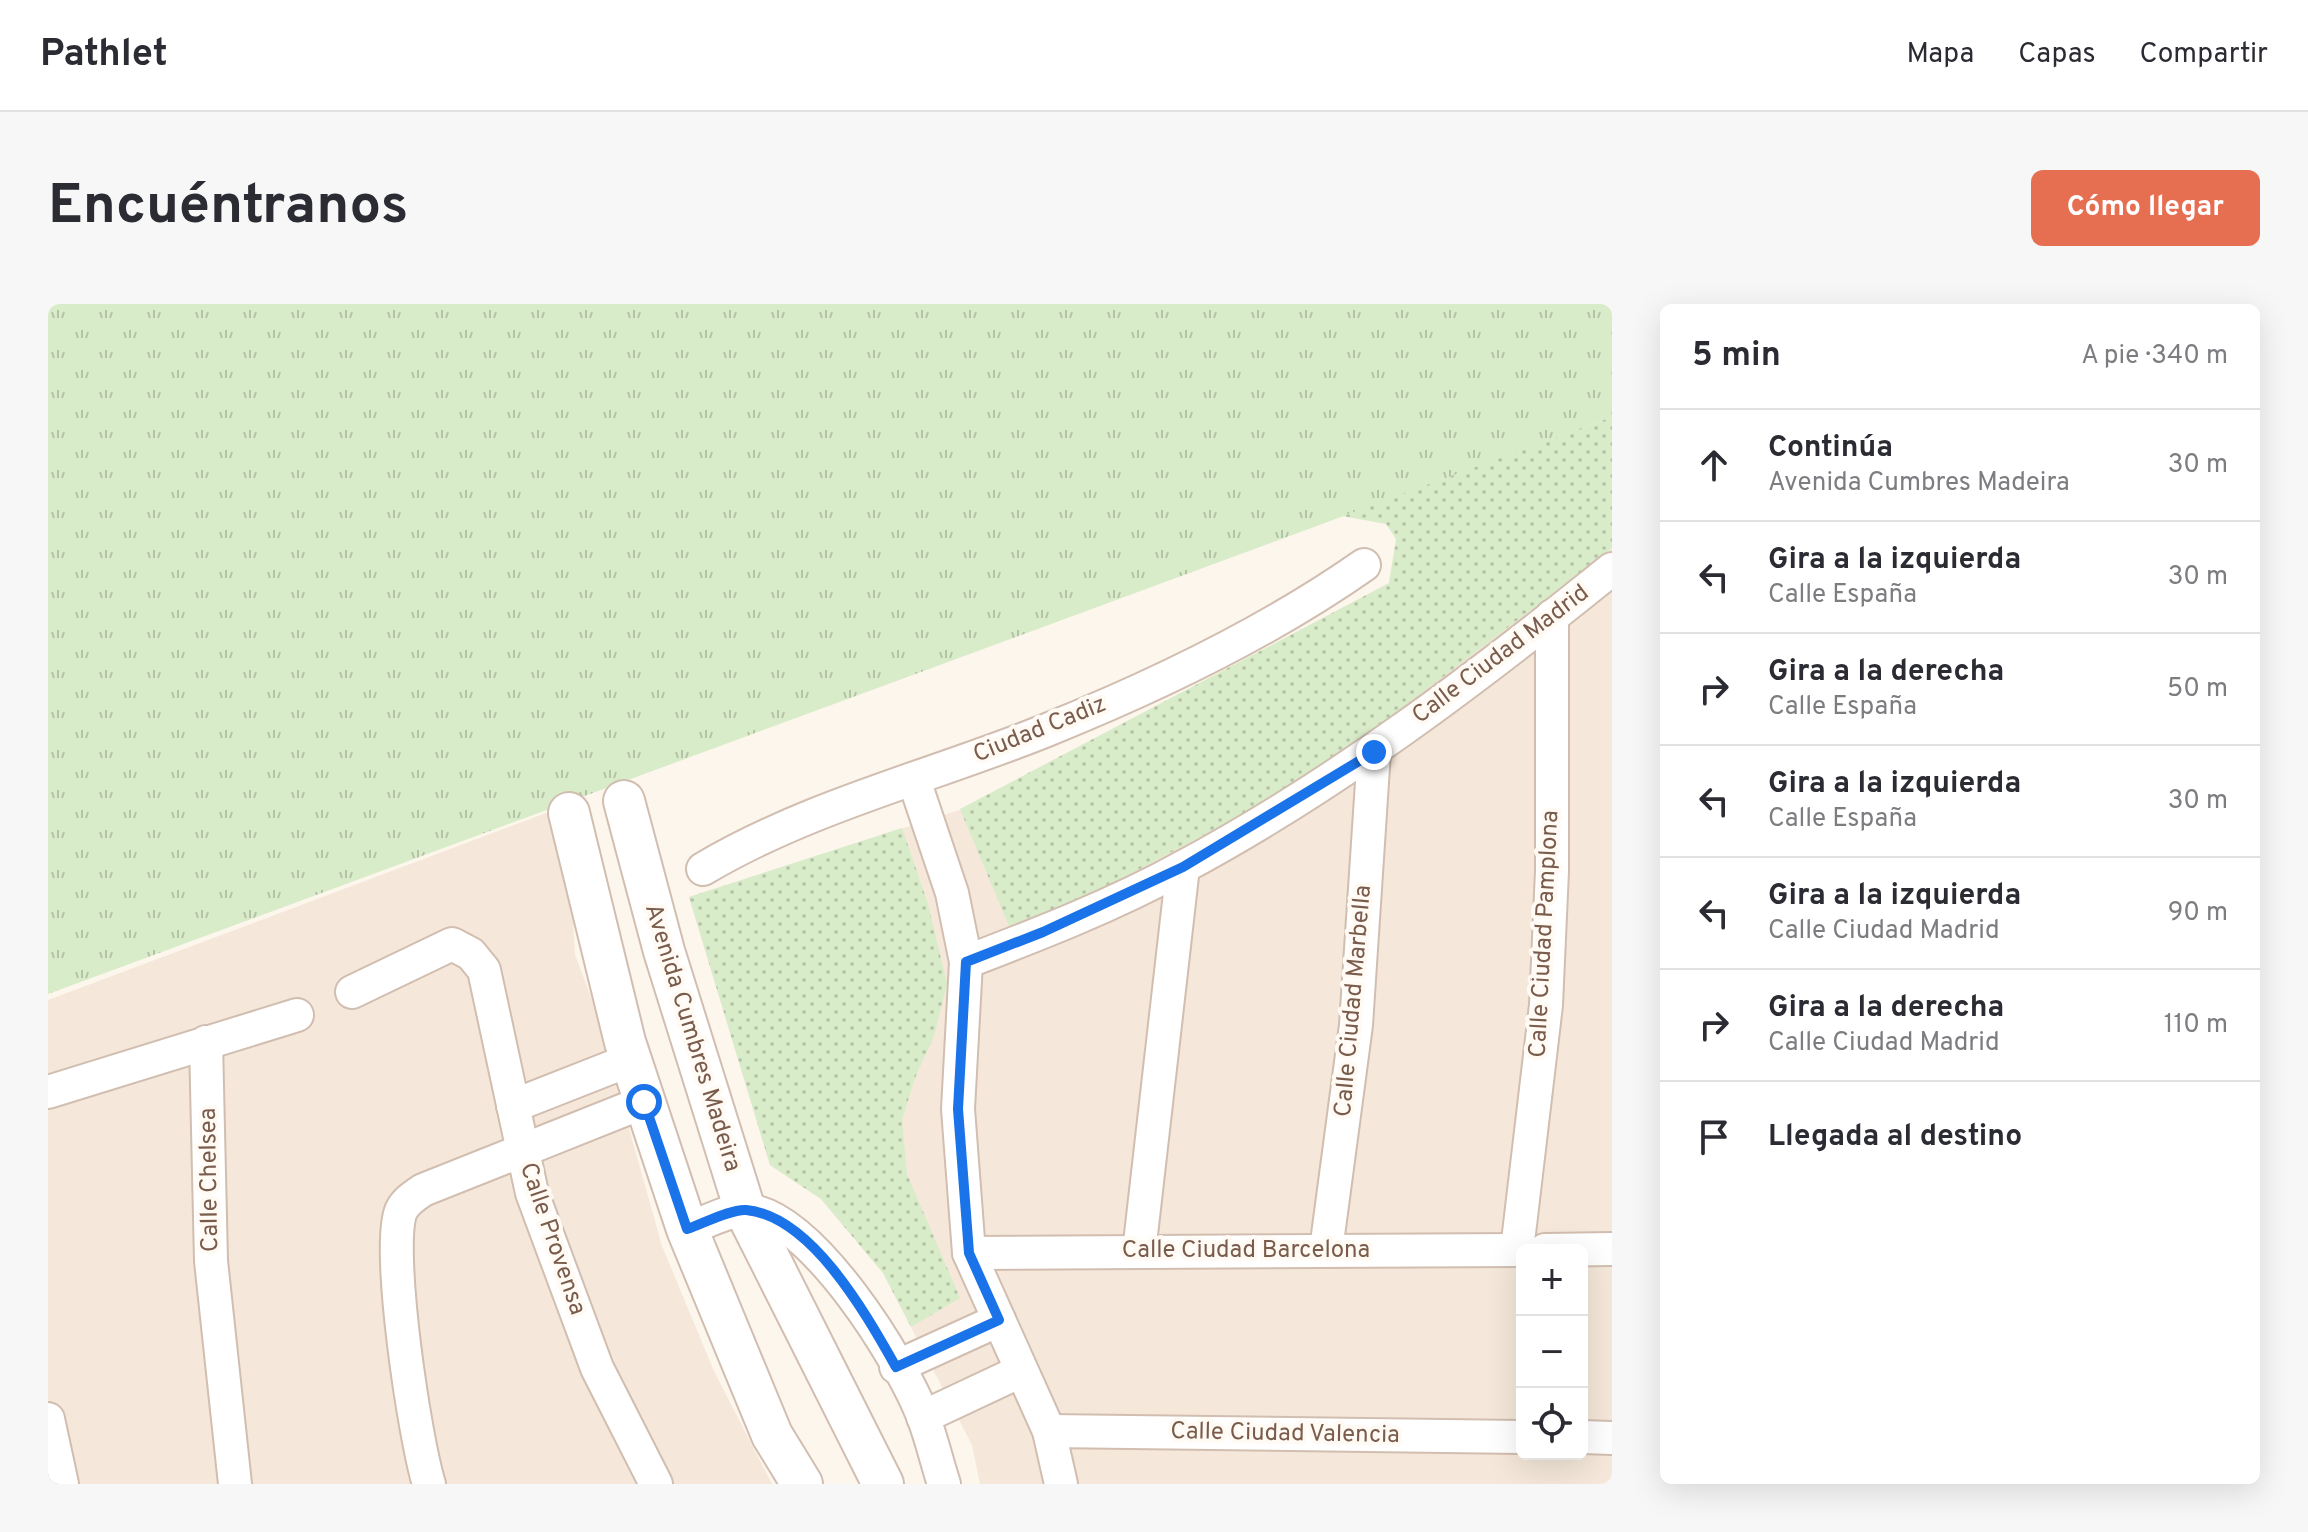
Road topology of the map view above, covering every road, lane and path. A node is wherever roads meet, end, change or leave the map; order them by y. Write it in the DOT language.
graph roads {
  1 [pos="1364,565"];
  2 [pos="1612,569"];
  3 [pos="1552,616"];
  4 [pos="1374,752"];
  5 [pos="914,780"];
  6 [pos="624,801"];
  7 [pos="569,813"];
  8 [pos="1183,867"];
  9 [pos="703,869"];
  10 [pos="653,909"];
  11 [pos="596,925"];
  12 [pos="966,962"];
  13 [pos="352,992"];
  14 [pos="297,1015"];
  15 [pos="206,1042"];
  16 [pos="630,1060"];
  17 [pos="48,1092"];
  18 [pos="644,1102"];
  19 [pos="513,1106"];
  20 [pos="522,1151"];
  21 [pos="745,1210"];
  22 [pos="687,1229"];
  23 [pos="1528,1244"];
  24 [pos="1588,1249"];
  25 [pos="1612,1249"];
  26 [pos="1326,1250"];
  27 [pos="1516,1250"];
  28 [pos="1139,1252"];
  29 [pos="969,1253"];
  30 [pos="999,1320"];
  31 [pos="896,1367"];
  32 [pos="1021,1371"];
  33 [pos="923,1417"];
  34 [pos="48,1419"];
  35 [pos="1049,1431"];
  36 [pos="1516,1437"];
  37 [pos="1588,1437"];
  38 [pos="1612,1438"];
  39 [pos="62,1484"];
  40 [pos="235,1484"];
  41 [pos="429,1484"];
  42 [pos="656,1484"];
  43 [pos="802,1484"];
  44 [pos="883,1484"];
  45 [pos="944,1484"];
  46 [pos="1061,1484"];
  1 -- 5 [label="street, Ciudad Cadiz"];
  2 -- 3 [label="street, Calle Ciudad Madrid"];
  3 -- 4 [label="street, Calle Ciudad Madrid"];
  3 -- 23 [label="street, Calle Ciudad Pamplona"];
  4 -- 8 [label="street, Calle Ciudad Madrid"];
  4 -- 26 [label="street, Calle Ciudad Marbella"];
  5 -- 9 [label="street, Ciudad Cadiz"];
  5 -- 12 [label="street"];
  6 -- 10 [label="street, Avenida Cumbres Madeira"];
  7 -- 11 [label="street"];
  8 -- 12 [label="street, Calle Ciudad Madrid"];
  8 -- 28 [label="street"];
  10 -- 11 [label="street"];
  10 -- 21 [label="street, Avenida Cumbres Madeira"];
  11 -- 16 [label="street"];
  12 -- 29 [label="street"];
  13 -- 19 [label="street"];
  14 -- 15 [label="street"];
  15 -- 17 [label="street"];
  15 -- 40 [label="street, Calle Chelsea"];
  16 -- 18 [label="street"];
  16 -- 19 [label="street"];
  18 -- 20 [label="street"];
  18 -- 22 [label="street"];
  19 -- 20 [label="street"];
  20 -- 41 [label="street, Calle Provensa"];
  20 -- 42 [label="street, Calle Provensa"];
  21 -- 22 [label="street"];
  21 -- 31 [label="street"];
  21 -- 44 [label="street, Avenida Cumbres Madeira"];
  22 -- 43 [label="street"];
  24 -- 25 [label="street, Calle Ciudad Barcelona"];
  26 -- 27 [label="street, Calle Ciudad Barcelona"];
  26 -- 28 [label="street, Calle Ciudad Barcelona"];
  28 -- 29 [label="street, Calle Ciudad Barcelona"];
  29 -- 30 [label="street"];
  30 -- 31 [label="street"];
  30 -- 32 [label="street"];
  31 -- 33 [label="street"];
  32 -- 33 [label="street"];
  32 -- 35 [label="street"];
  33 -- 45 [label="street"];
  34 -- 39 [label="street"];
  35 -- 36 [label="street, Calle Ciudad Valencia"];
  35 -- 46 [label="street"];
  37 -- 38 [label="street"];
}
